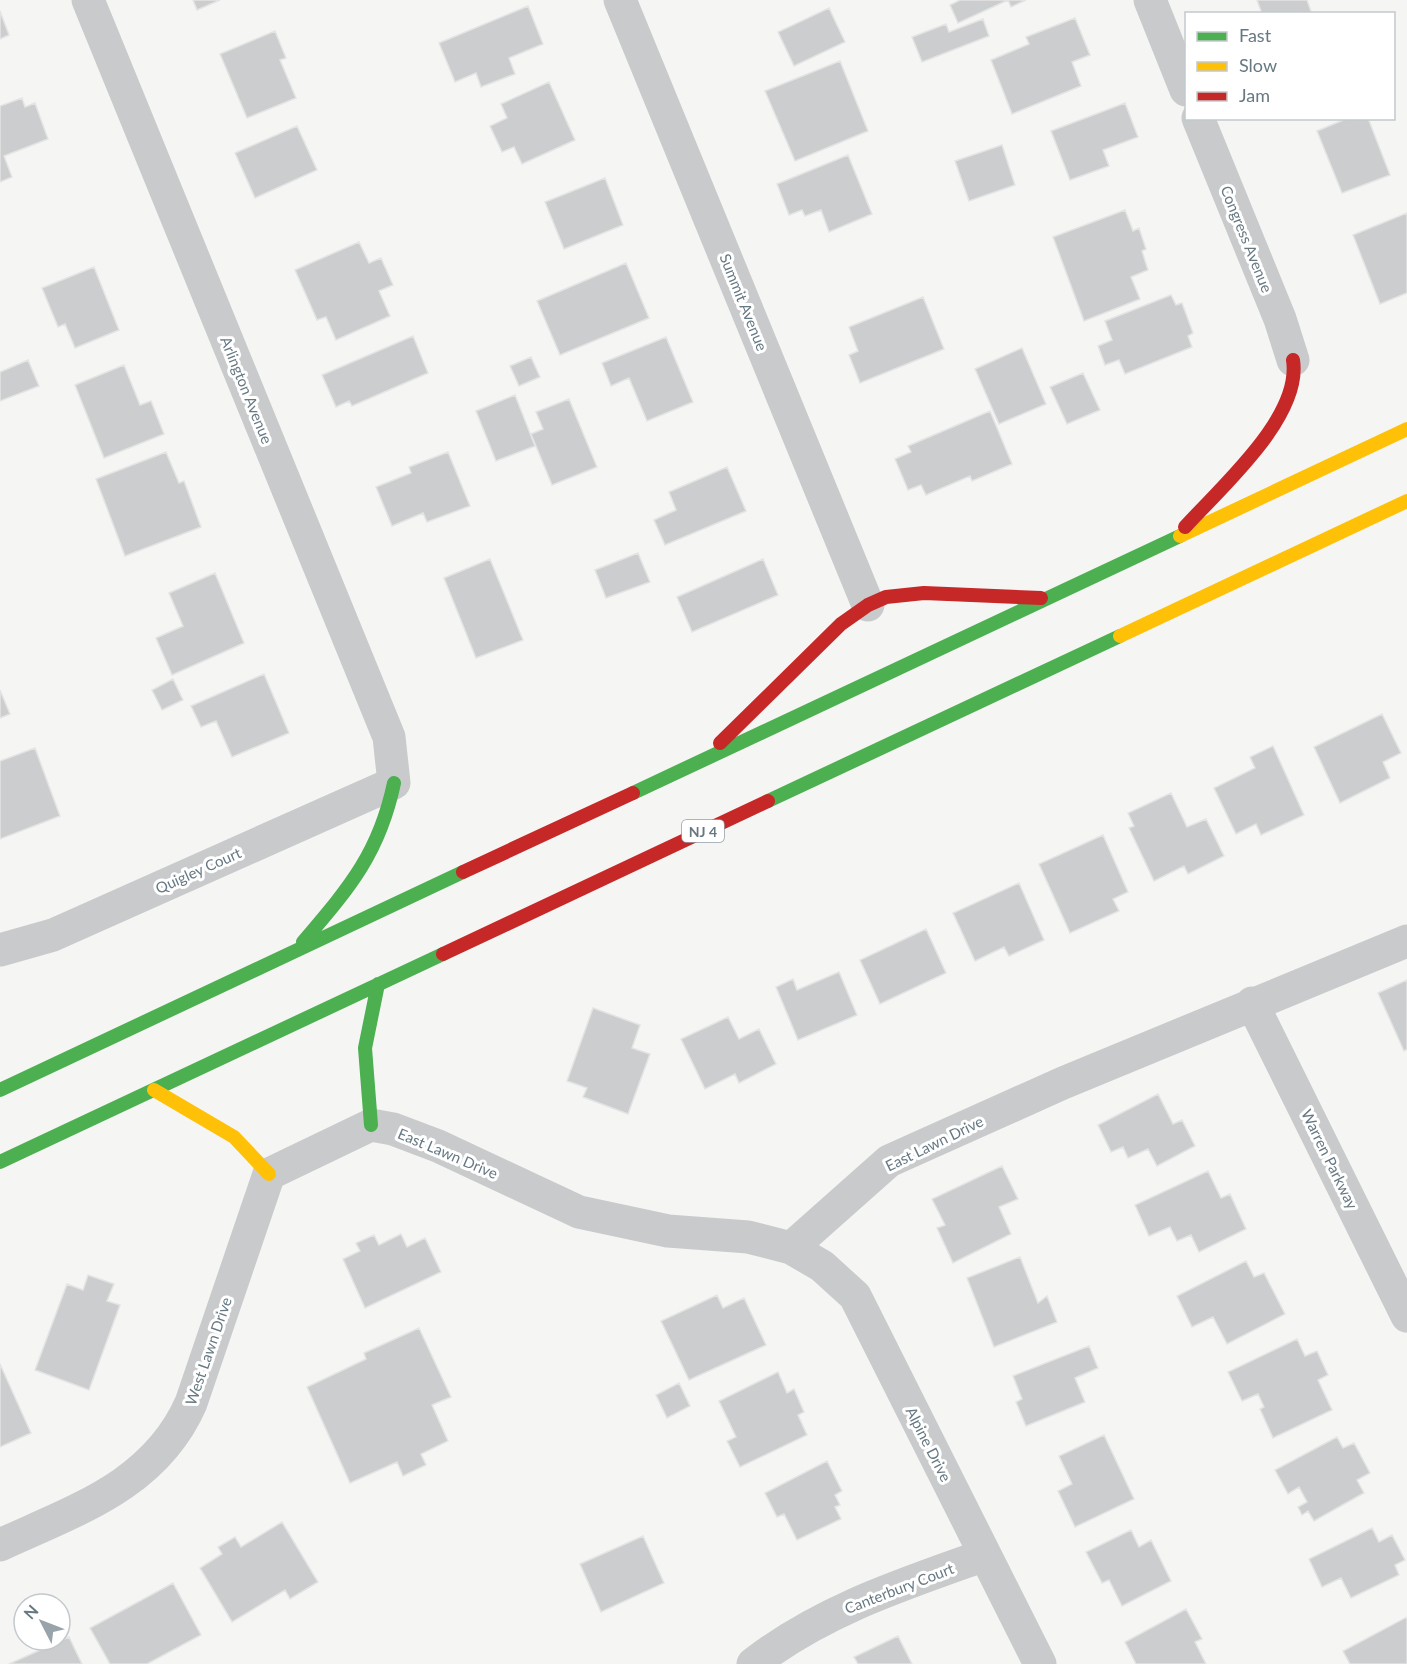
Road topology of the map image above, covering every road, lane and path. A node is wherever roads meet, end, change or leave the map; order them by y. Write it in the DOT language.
graph roads {
  1 [pos="88,0"];
  2 [pos="620,0"];
  3 [pos="1150,0"];
  4 [pos="1185,88"];
  5 [pos="1199,120"];
  6 [pos="1293,360"];
  7 [pos="1407,429"];
  8 [pos="1407,501"];
  9 [pos="1176,536"];
  10 [pos="1046,598"];
  11 [pos="868,604"];
  12 [pos="702,761"];
  13 [pos="394,783"];
  14 [pos="1407,941"];
  15 [pos="0,950"];
  16 [pos="296,950"];
  17 [pos="378,984"];
  18 [pos="1252,1003"];
  19 [pos="0,1090"];
  20 [pos="154,1090"];
  21 [pos="370,1125"];
  22 [pos="0,1162"];
  23 [pos="270,1174"];
  24 [pos="791,1248"];
  25 [pos="1407,1316"];
  26 [pos="0,1545"];
  27 [pos="985,1555"];
  28 [pos="753,1664"];
  29 [pos="1040,1664"];
  1 -- 13 [label="street, Arlington Avenue"];
  2 -- 11 [label="street, Summit Avenue"];
  3 -- 4 [label="street"];
  5 -- 6 [label="street, Congress Avenue"];
  6 -- 9 [label="highway"];
  7 -- 9 [label="highway"];
  8 -- 17 [label="highway, NJ 4"];
  9 -- 10 [label="highway"];
  10 -- 11 [label="highway"];
  10 -- 12 [label="highway"];
  11 -- 12 [label="highway"];
  12 -- 16 [label="highway"];
  13 -- 15 [label="street, Quigley Court"];
  13 -- 16 [label="highway"];
  14 -- 18 [label="street, East Lawn Drive"];
  16 -- 19 [label="highway"];
  17 -- 20 [label="highway, NJ 4"];
  17 -- 21 [label="highway"];
  18 -- 24 [label="street, East Lawn Drive"];
  18 -- 25 [label="street, Warren Parkway"];
  20 -- 22 [label="highway, NJ 4"];
  20 -- 23 [label="highway"];
  21 -- 23 [label="street"];
  21 -- 24 [label="street, East Lawn Drive"];
  23 -- 26 [label="street, West Lawn Drive"];
  24 -- 27 [label="street, Alpine Drive"];
  27 -- 28 [label="street, Canterbury Court"];
  27 -- 29 [label="street, Alpine Drive"];
}
